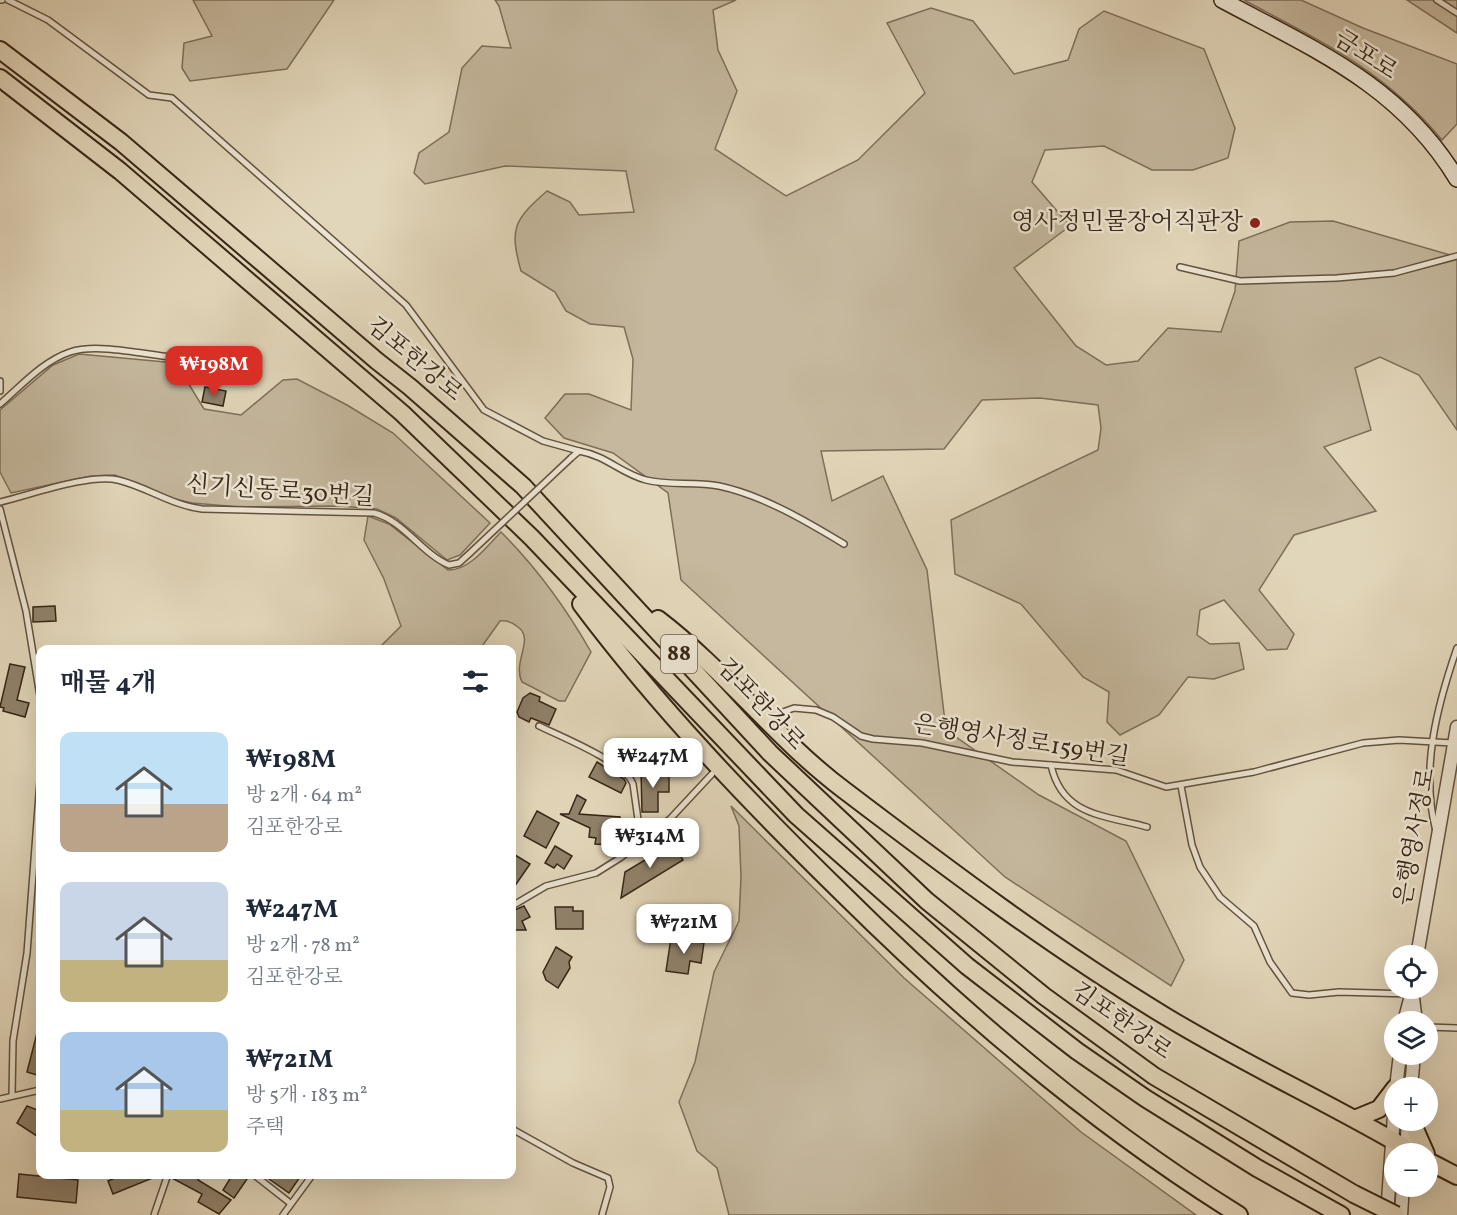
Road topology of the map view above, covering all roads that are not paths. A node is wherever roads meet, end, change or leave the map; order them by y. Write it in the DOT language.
graph roads {
  1 [pos="8,0"];
  2 [pos="1222,0"];
  3 [pos="1437,0"];
  4 [pos="1457,13"];
  5 [pos="0,50"];
  6 [pos="0,78"];
  7 [pos="1457,179"];
  8 [pos="1457,256"];
  9 [pos="1180,267"];
  10 [pos="171,357"];
  11 [pos="0,381"];
  12 [pos="0,392"];
  13 [pos="0,404"];
  14 [pos="579,451"];
  15 [pos="0,502"];
  16 [pos="0,509"];
  17 [pos="532,538"];
  18 [pos="843,544"];
  19 [pos="624,593"];
  20 [pos="1457,648"];
  21 [pos="36,672"];
  22 [pos="783,712"];
  23 [pos="539,726"];
  24 [pos="1457,727"];
  25 [pos="1432,741"];
  26 [pos="1453,743"];
  27 [pos="1051,765"];
  28 [pos="712,774"];
  29 [pos="1181,786"];
  30 [pos="1147,827"];
  31 [pos="36,834"];
  32 [pos="1437,835"];
  33 [pos="641,841"];
  34 [pos="516,904"];
  35 [pos="1419,945"];
  36 [pos="1384,991"];
  37 [pos="1438,1028"];
  38 [pos="1457,1028"];
  39 [pos="36,1091"];
  40 [pos="12,1096"];
  41 [pos="0,1099"];
  42 [pos="1384,1103"];
  43 [pos="1357,1118"];
  44 [pos="516,1131"];
  45 [pos="1392,1131"];
  46 [pos="1391,1139"];
  47 [pos="1397,1143"];
  48 [pos="166,1179"];
  49 [pos="259,1179"];
  50 [pos="309,1179"];
  51 [pos="1402,1197"];
  52 [pos="290,1203"];
  53 [pos="154,1215"];
  54 [pos="283,1215"];
  55 [pos="602,1215"];
  56 [pos="1239,1215"];
  57 [pos="1341,1215"];
  58 [pos="1387,1215"];
  59 [pos="1396,1215"];
  60 [pos="1401,1215"];
  1 -- 14 [label="lane"];
  2 -- 7 [label="main road, 금포로"];
  3 -- 4 [label="lane"];
  5 -- 19 [label="highway, 김포한강로 / 88"];
  6 -- 17 [label="highway, 김포한강로 / 88"];
  8 -- 9 [label="lane"];
  10 -- 13 [label="lane"];
  11 -- 12 [label="lane"];
  14 -- 15 [label="lane, 신기신동로30번길, bridge"];
  14 -- 18 [label="lane"];
  16 -- 21 [label="lane"];
  17 -- 56 [label="highway"];
  17 -- 57 [label="highway, 김포한강로 / 88"];
  19 -- 43 [label="highway"];
  19 -- 59 [label="highway, 김포한강로 / 88, bridge"];
  20 -- 25 [label="lane"];
  22 -- 27 [label="lane, 은행영사정로159번길"];
  23 -- 33 [label="lane"];
  24 -- 26 [label="street, 은행영사정로"];
  25 -- 26 [label="lane, 은행영사정로159번길"];
  25 -- 29 [label="lane, 은행영사정로159번길"];
  25 -- 32 [label="lane"];
  26 -- 32 [label="street, 은행영사정로"];
  27 -- 29 [label="lane, 은행영사정로159번길"];
  27 -- 30 [label="lane"];
  28 -- 33 [label="lane"];
  29 -- 36 [label="lane"];
  31 -- 40 [label="lane"];
  32 -- 35 [label="street, 은행영사정로"];
  33 -- 34 [label="lane"];
  37 -- 38 [label="lane"];
  39 -- 40 [label="lane"];
  40 -- 41 [label="lane"];
  42 -- 43 [label="highway"];
  43 -- 46 [label="highway"];
  44 -- 55 [label="lane"];
  45 -- 46 [label="street"];
  46 -- 47 [label="highway"];
  46 -- 58 [label="street"];
  48 -- 53 [label="lane"];
  49 -- 52 [label="lane"];
  50 -- 52 [label="lane"];
  51 -- 60 [label="street"];
  52 -- 54 [label="lane"];
}
